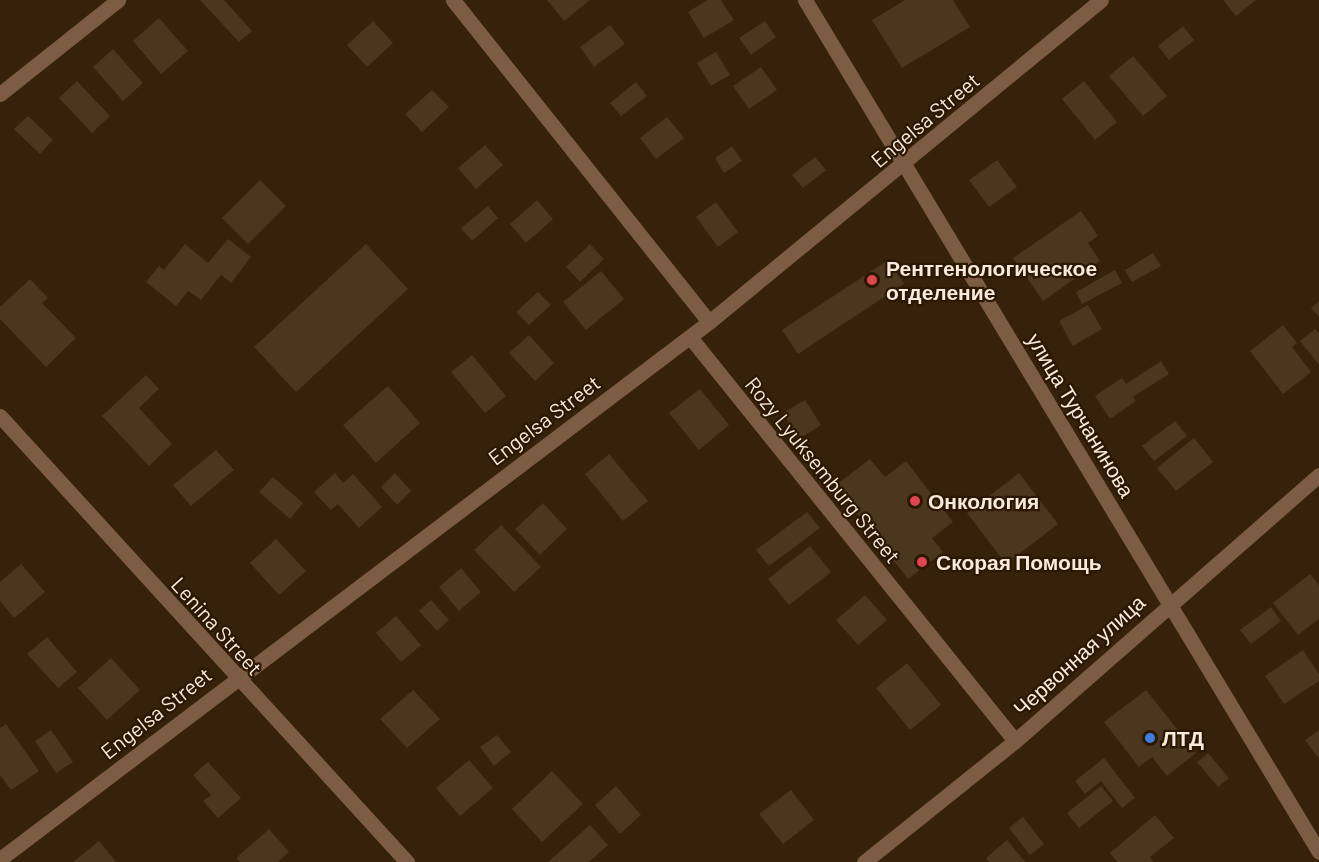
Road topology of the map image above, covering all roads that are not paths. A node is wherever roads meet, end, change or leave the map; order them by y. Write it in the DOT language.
graph roads {
  1 [pos="118,0"];
  2 [pos="453,0"];
  3 [pos="805,0"];
  4 [pos="1101,0"];
  5 [pos="0,94"];
  6 [pos="905,164"];
  7 [pos="709,322"];
  8 [pos="690,337"];
  9 [pos="0,416"];
  10 [pos="1319,475"];
  11 [pos="1170,602"];
  12 [pos="235,678"];
  13 [pos="1015,741"];
  14 [pos="1319,852"];
  15 [pos="0,859"];
  16 [pos="406,862"];
  17 [pos="864,862"];
  1 -- 5 [label="street"];
  2 -- 7 [label="street"];
  3 -- 6 [label="street, улица Турчанинова"];
  4 -- 6 [label="street, Engelsa Street"];
  6 -- 7 [label="street, Engelsa Street"];
  6 -- 11 [label="street, улица Турчанинова"];
  7 -- 8 [label="street, Engelsa Street"];
  8 -- 12 [label="street, Engelsa Street"];
  8 -- 13 [label="street, Rozy Lyuksemburg Street"];
  9 -- 12 [label="street, Lenina Street"];
  10 -- 11 [label="street, Червонная улица"];
  11 -- 13 [label="street, Червонная улица"];
  11 -- 14 [label="street, улица Турчанинова"];
  12 -- 15 [label="street, Engelsa Street"];
  12 -- 16 [label="street, Lenina Street"];
  13 -- 17 [label="street, Червонная улица"];
}
